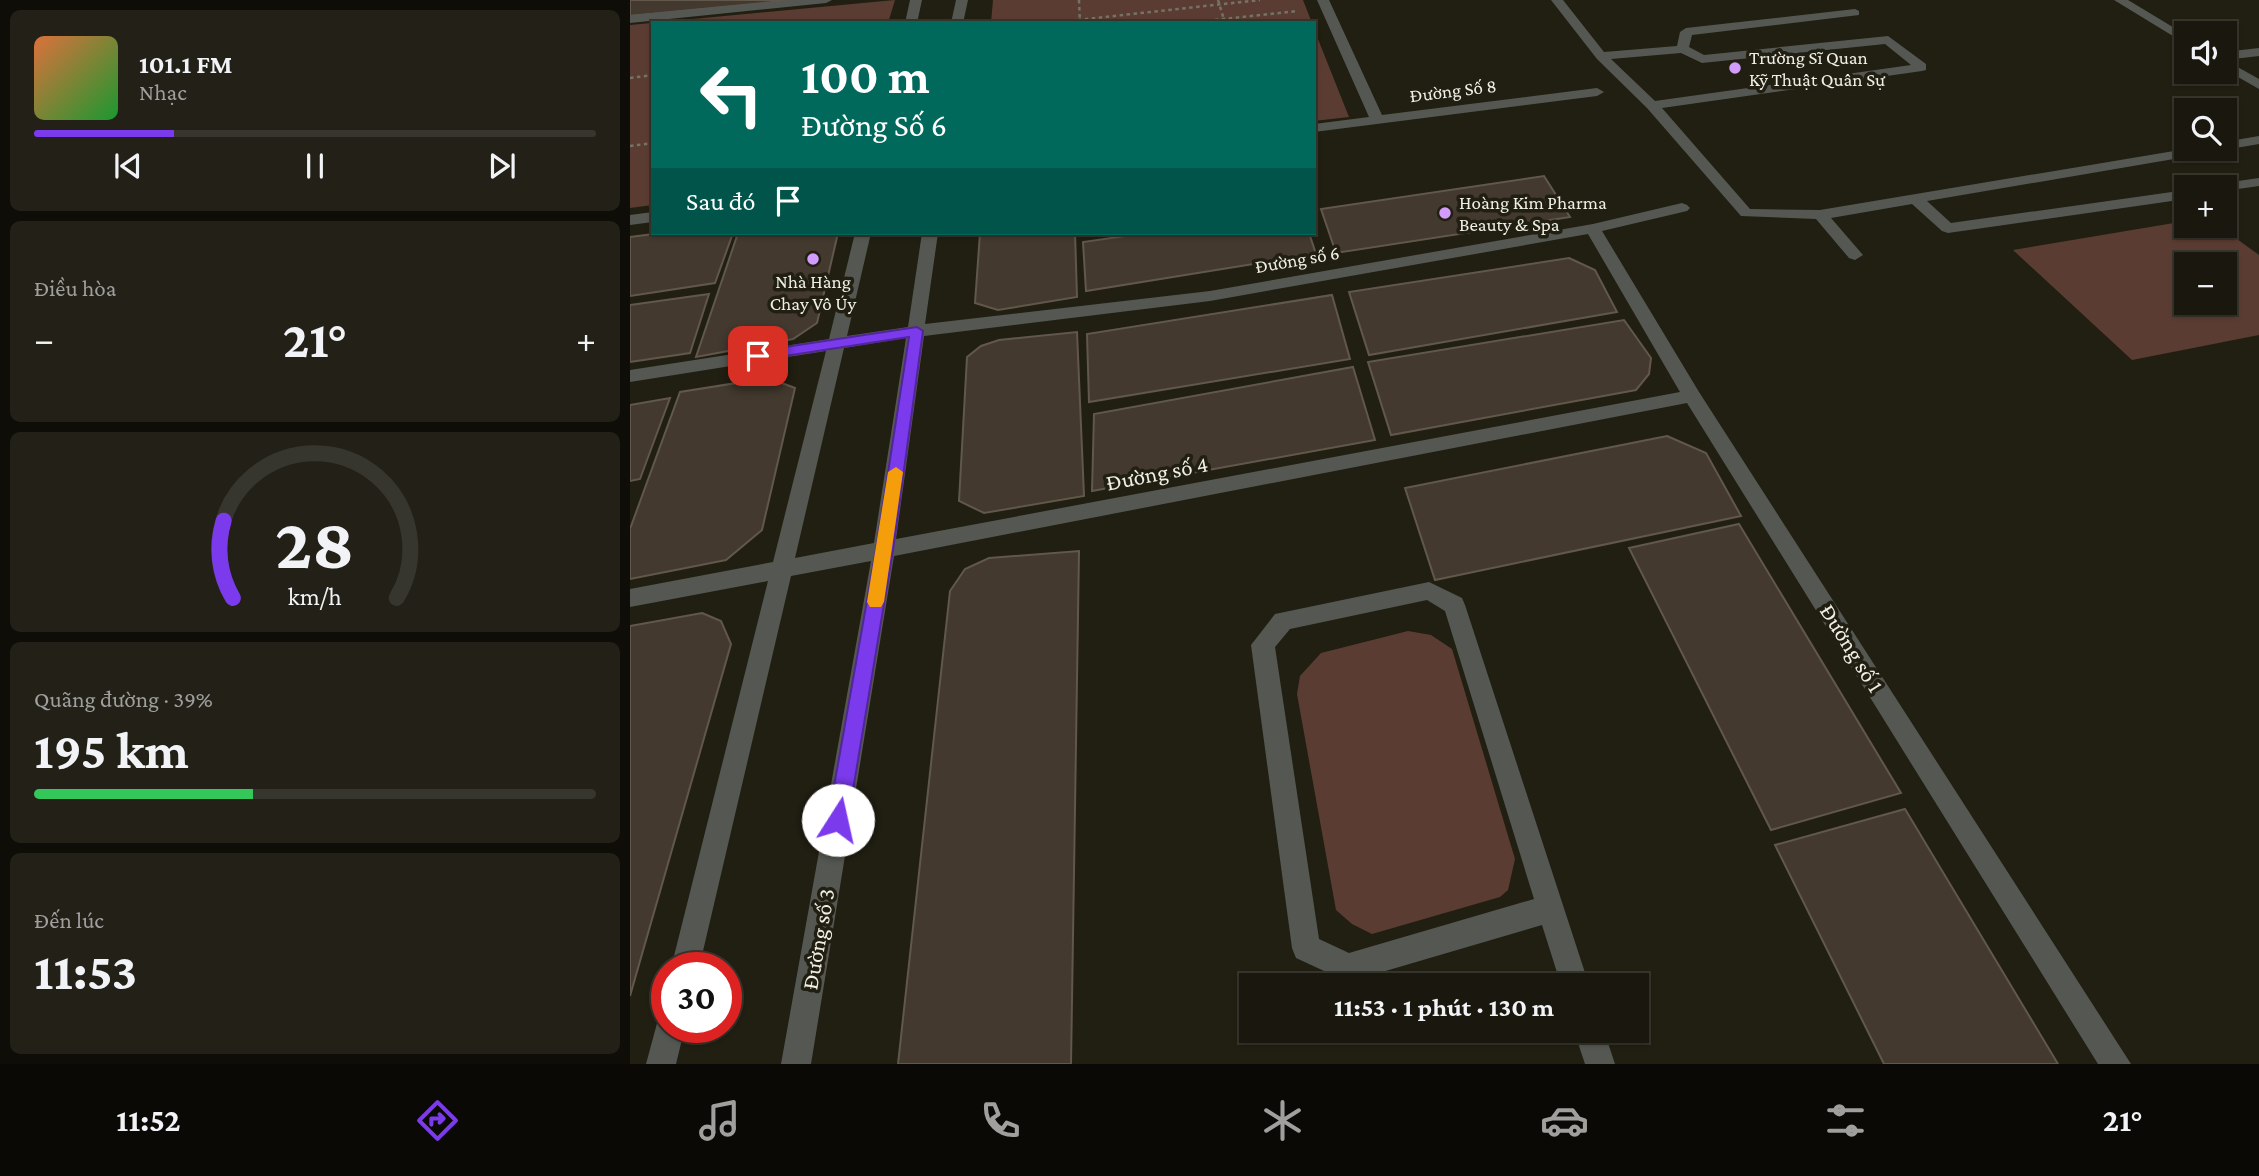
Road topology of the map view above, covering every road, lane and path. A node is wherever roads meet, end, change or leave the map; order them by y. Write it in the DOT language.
graph roads {
  1 [pos="826,0"];
  2 [pos="916,0"];
  3 [pos="962,0"];
  4 [pos="1079,0"];
  5 [pos="1260,0"];
  6 [pos="1557,0"];
  7 [pos="2120,0"];
  8 [pos="1219,2"];
  9 [pos="1325,4"];
  10 [pos="1855,13"];
  11 [pos="630,19"];
  12 [pos="911,21"];
  13 [pos="957,21"];
  14 [pos="1080,21"];
  15 [pos="1224,21"];
  16 [pos="2174,33"];
  17 [pos="1683,48"];
  18 [pos="2259,52"];
  19 [pos="2237,55"];
  20 [pos="1601,56"];
  21 [pos="2237,71"];
  22 [pos="651,75"];
  23 [pos="1321,75"];
  24 [pos="1316,76"];
  25 [pos="630,78"];
  26 [pos="2259,85"];
  27 [pos="1597,92"];
  28 [pos="1652,105"];
  29 [pos="1377,119"];
  30 [pos="1316,128"];
  31 [pos="2259,140"];
  32 [pos="651,143"];
  33 [pos="2237,144"];
  34 [pos="630,146"];
  35 [pos="2174,155"];
  36 [pos="2259,182"];
  37 [pos="2237,185"];
  38 [pos="2174,196"];
  39 [pos="1916,199"];
  40 [pos="1682,208"];
  41 [pos="1820,215"];
  42 [pos="651,217"];
  43 [pos="630,220"];
  44 [pos="1593,229"];
  45 [pos="862,235"];
  46 [pos="930,235"];
  47 [pos="1856,255"];
  48 [pos="917,331"];
  49 [pos="835,344"];
  50 [pos="630,376"];
  51 [pos="1692,396"];
  52 [pos="884,550"];
  53 [pos="782,569"];
  54 [pos="630,598"];
  55 [pos="1551,908"];
  56 [pos="689,952"];
  57 [pos="1571,973"];
  58 [pos="666,1043"];
  59 [pos="1593,1043"];
  60 [pos="661,1064"];
  61 [pos="796,1064"];
  62 [pos="1600,1064"];
  63 [pos="2116,1064"];
  1 -- 11 [label="street"];
  2 -- 12 [label="street"];
  3 -- 13 [label="street"];
  4 -- 14 [label="path"];
  5 -- 8 [label="path"];
  6 -- 20 [label="street"];
  7 -- 16 [label="street"];
  8 -- 14 [label="path"];
  8 -- 15 [label="path"];
  9 -- 15 [label="path"];
  9 -- 29 [label="street"];
  10 -- 17 [label="street"];
  17 -- 20 [label="street"];
  17 -- 28 [label="street"];
  18 -- 19 [label="street"];
  20 -- 28 [label="street"];
  21 -- 26 [label="street"];
  22 -- 25 [label="path"];
  23 -- 24 [label="path"];
  27 -- 29 [label="street, Đường Số 8"];
  28 -- 41 [label="street"];
  29 -- 30 [label="street, Đường Số 8"];
  31 -- 33 [label="street"];
  32 -- 34 [label="path"];
  35 -- 39 [label="street"];
  36 -- 37 [label="street"];
  38 -- 39 [label="street"];
  39 -- 41 [label="street"];
  40 -- 44 [label="street, Đường số 6"];
  41 -- 47 [label="street"];
  42 -- 43 [label="street"];
  44 -- 48 [label="street, Đường số 6"];
  44 -- 51 [label="street, Đường số 1"];
  45 -- 49 [label="street"];
  46 -- 48 [label="street, Đường số 3"];
  48 -- 49 [label="street"];
  48 -- 52 [label="street, Đường số 3"];
  49 -- 50 [label="street"];
  49 -- 53 [label="street"];
  51 -- 52 [label="street, Đường số 4"];
  51 -- 63 [label="street, Đường số 1"];
  52 -- 53 [label="street, Đường số 4"];
  52 -- 61 [label="street, Đường số 3"];
  53 -- 54 [label="street, Đường số 4"];
  53 -- 56 [label="street"];
  55 -- 55 [label="street"];
  55 -- 57 [label="street"];
  58 -- 60 [label="street"];
  59 -- 62 [label="street"];
}
